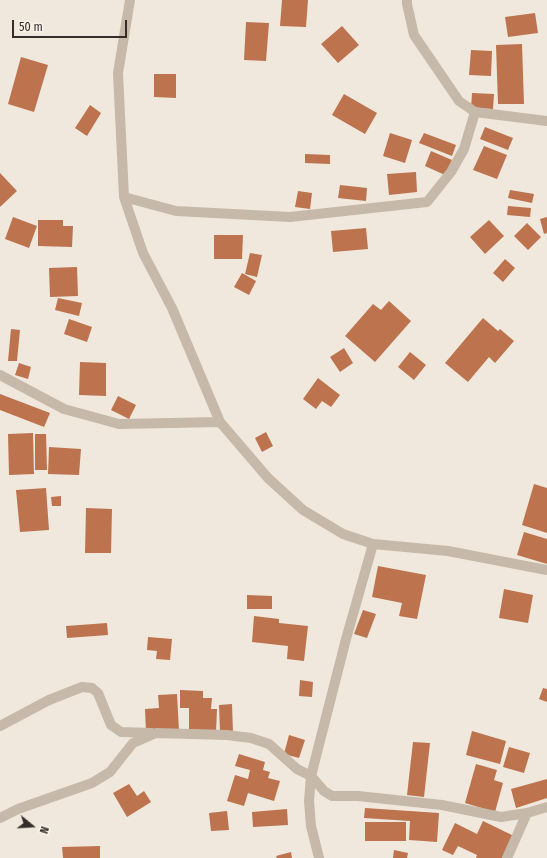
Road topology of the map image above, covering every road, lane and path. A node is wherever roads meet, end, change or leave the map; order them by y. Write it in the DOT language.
graph roads {
  1 [pos="130,0"];
  2 [pos="407,0"];
  3 [pos="475,112"];
  4 [pos="547,121"];
  5 [pos="124,197"];
  6 [pos="0,375"];
  7 [pos="220,422"];
  8 [pos="373,544"];
  9 [pos="547,570"];
  10 [pos="0,726"];
  11 [pos="156,733"];
  12 [pos="311,776"];
  13 [pos="547,807"];
  14 [pos="528,813"];
  15 [pos="0,818"];
  16 [pos="319,858"];
  17 [pos="507,858"];
  1 -- 5 [label="street"];
  2 -- 3 [label="street"];
  3 -- 4 [label="street"];
  3 -- 5 [label="street"];
  5 -- 7 [label="street"];
  6 -- 7 [label="street"];
  7 -- 8 [label="street"];
  8 -- 9 [label="street"];
  8 -- 12 [label="street"];
  10 -- 11 [label="street"];
  11 -- 12 [label="street"];
  11 -- 15 [label="street"];
  12 -- 14 [label="street"];
  12 -- 16 [label="street"];
  13 -- 14 [label="street"];
  14 -- 17 [label="street"];
}
